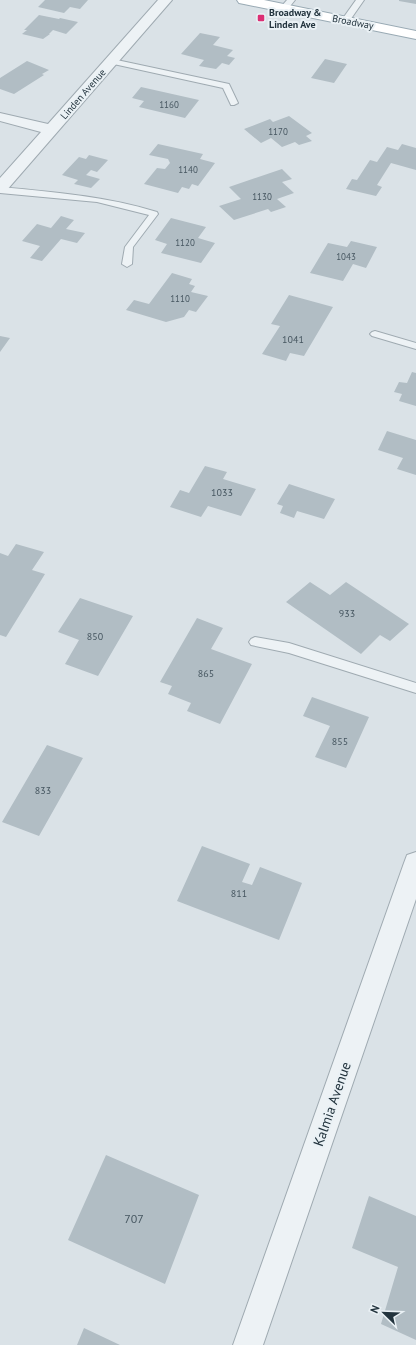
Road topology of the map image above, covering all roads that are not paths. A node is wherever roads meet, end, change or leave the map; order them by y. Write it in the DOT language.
graph roads {
  1 [pos="165,0"];
  2 [pos="244,0"];
  3 [pos="360,0"];
  4 [pos="287,4"];
  5 [pos="345,20"];
  6 [pos="416,35"];
  7 [pos="112,61"];
  8 [pos="234,103"];
  9 [pos="0,117"];
  10 [pos="52,130"];
  11 [pos="0,189"];
  12 [pos="127,264"];
  13 [pos="375,334"];
  14 [pos="416,346"];
  15 [pos="255,642"];
  16 [pos="416,688"];
  17 [pos="416,864"];
  18 [pos="248,1345"];
  1 -- 7 [label="street, Linden Avenue"];
  2 -- 4 [label="main road, Broadway"];
  3 -- 5 [label="lane"];
  4 -- 5 [label="main road, Broadway"];
  5 -- 6 [label="main road, Broadway"];
  7 -- 8 [label="lane"];
  7 -- 10 [label="street, Linden Avenue"];
  9 -- 10 [label="street"];
  10 -- 11 [label="street, Linden Avenue"];
  11 -- 12 [label="lane"];
  13 -- 14 [label="lane"];
  15 -- 16 [label="lane"];
  17 -- 18 [label="street, Kalmia Avenue"];
}
